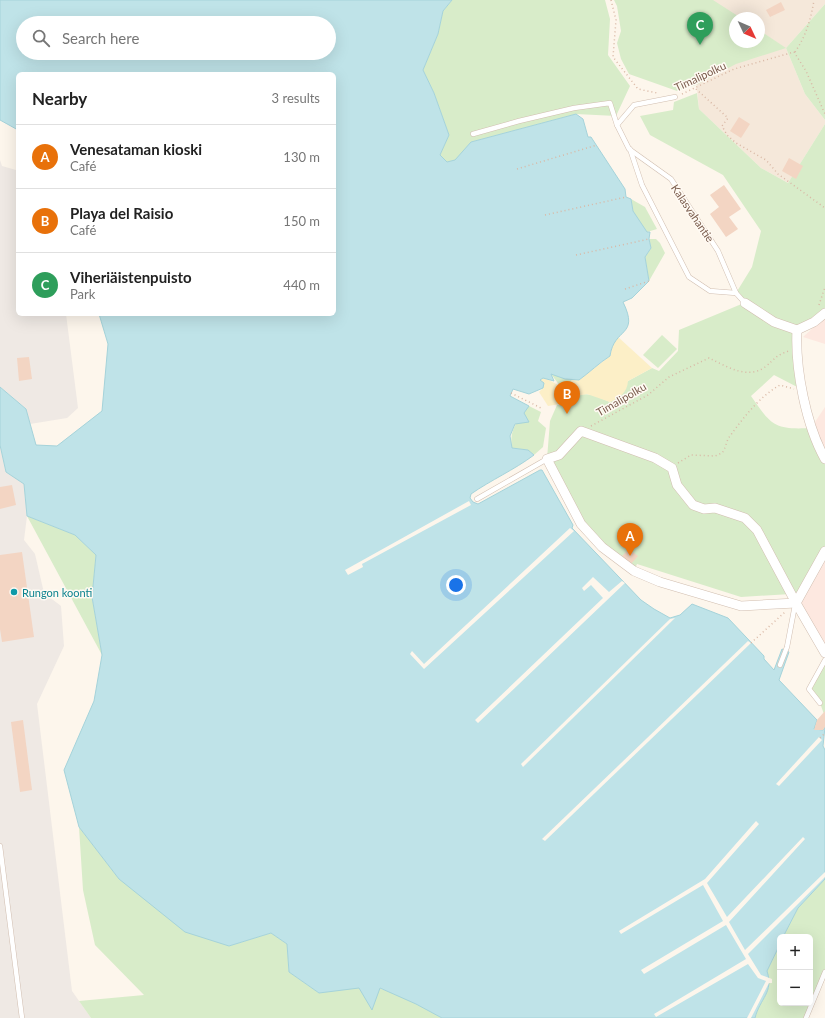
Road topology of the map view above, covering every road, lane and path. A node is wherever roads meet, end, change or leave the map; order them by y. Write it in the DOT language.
graph roads {
  1 [pos="611,0"];
  2 [pos="814,0"];
  3 [pos="794,52"];
  4 [pos="695,88"];
  5 [pos="660,94"];
  6 [pos="675,97"];
  7 [pos="825,114"];
  8 [pos="617,125"];
  9 [pos="473,134"];
  10 [pos="597,145"];
  11 [pos="629,148"];
  12 [pos="517,169"];
  13 [pos="626,197"];
  14 [pos="825,208"];
  15 [pos="545,215"];
  16 [pos="649,239"];
  17 [pos="576,255"];
  18 [pos="648,281"];
  19 [pos="825,287"];
  20 [pos="625,289"];
  21 [pos="736,293"];
  22 [pos="745,303"];
  23 [pos="825,313"];
  24 [pos="814,322"];
  25 [pos="797,330"];
  26 [pos="796,349"];
  27 [pos="803,391"];
  28 [pos="511,393"];
  29 [pos="541,408"];
  30 [pos="581,431"];
  31 [pos="547,459"];
  32 [pos="825,459"];
  33 [pos="672,468"];
  34 [pos="477,499"];
  35 [pos="825,551"];
  36 [pos="796,603"];
  37 [pos="751,643"];
  38 [pos="825,653"];
  39 [pos="825,660"];
  40 [pos="780,665"];
  41 [pos="820,703"];
  42 [pos="825,733"];
  43 [pos="820,738"];
  44 [pos="0,846"];
  45 [pos="825,972"];
  46 [pos="22,1018"];
  47 [pos="806,1018"];
  1 -- 5 [label="path, Timalipolku"];
  2 -- 3 [label="path"];
  3 -- 4 [label="path, Timalipolku"];
  3 -- 7 [label="path"];
  4 -- 6 [label="path, Timalipolku"];
  4 -- 14 [label="path"];
  6 -- 8 [label="lane"];
  8 -- 9 [label="lane, Kalasvahantie"];
  8 -- 11 [label="lane, Kalasvahantie"];
  10 -- 12 [label="path"];
  11 -- 21 [label="lane, Kalasvahantie"];
  11 -- 21 [label="lane"];
  13 -- 15 [label="path"];
  16 -- 17 [label="path"];
  18 -- 20 [label="path"];
  19 -- 24 [label="path"];
  21 -- 22 [label="lane, Kalasvahantie"];
  22 -- 25 [label="street, Kalasvahantie"];
  23 -- 24 [label="street"];
  24 -- 25 [label="street"];
  25 -- 26 [label="street"];
  26 -- 27 [label="street"];
  26 -- 30 [label="path, Timalipolku"];
  27 -- 32 [label="street"];
  27 -- 33 [label="path"];
  28 -- 29 [label="path"];
  30 -- 31 [label="street"];
  30 -- 33 [label="street"];
  31 -- 34 [label="lane"];
  31 -- 36 [label="street"];
  33 -- 36 [label="street"];
  35 -- 36 [label="street"];
  36 -- 37 [label="path"];
  36 -- 38 [label="street"];
  36 -- 40 [label="lane"];
  39 -- 41 [label="lane"];
  42 -- 43 [label="path"];
  44 -- 46 [label="lane"];
  45 -- 47 [label="lane"];
}
